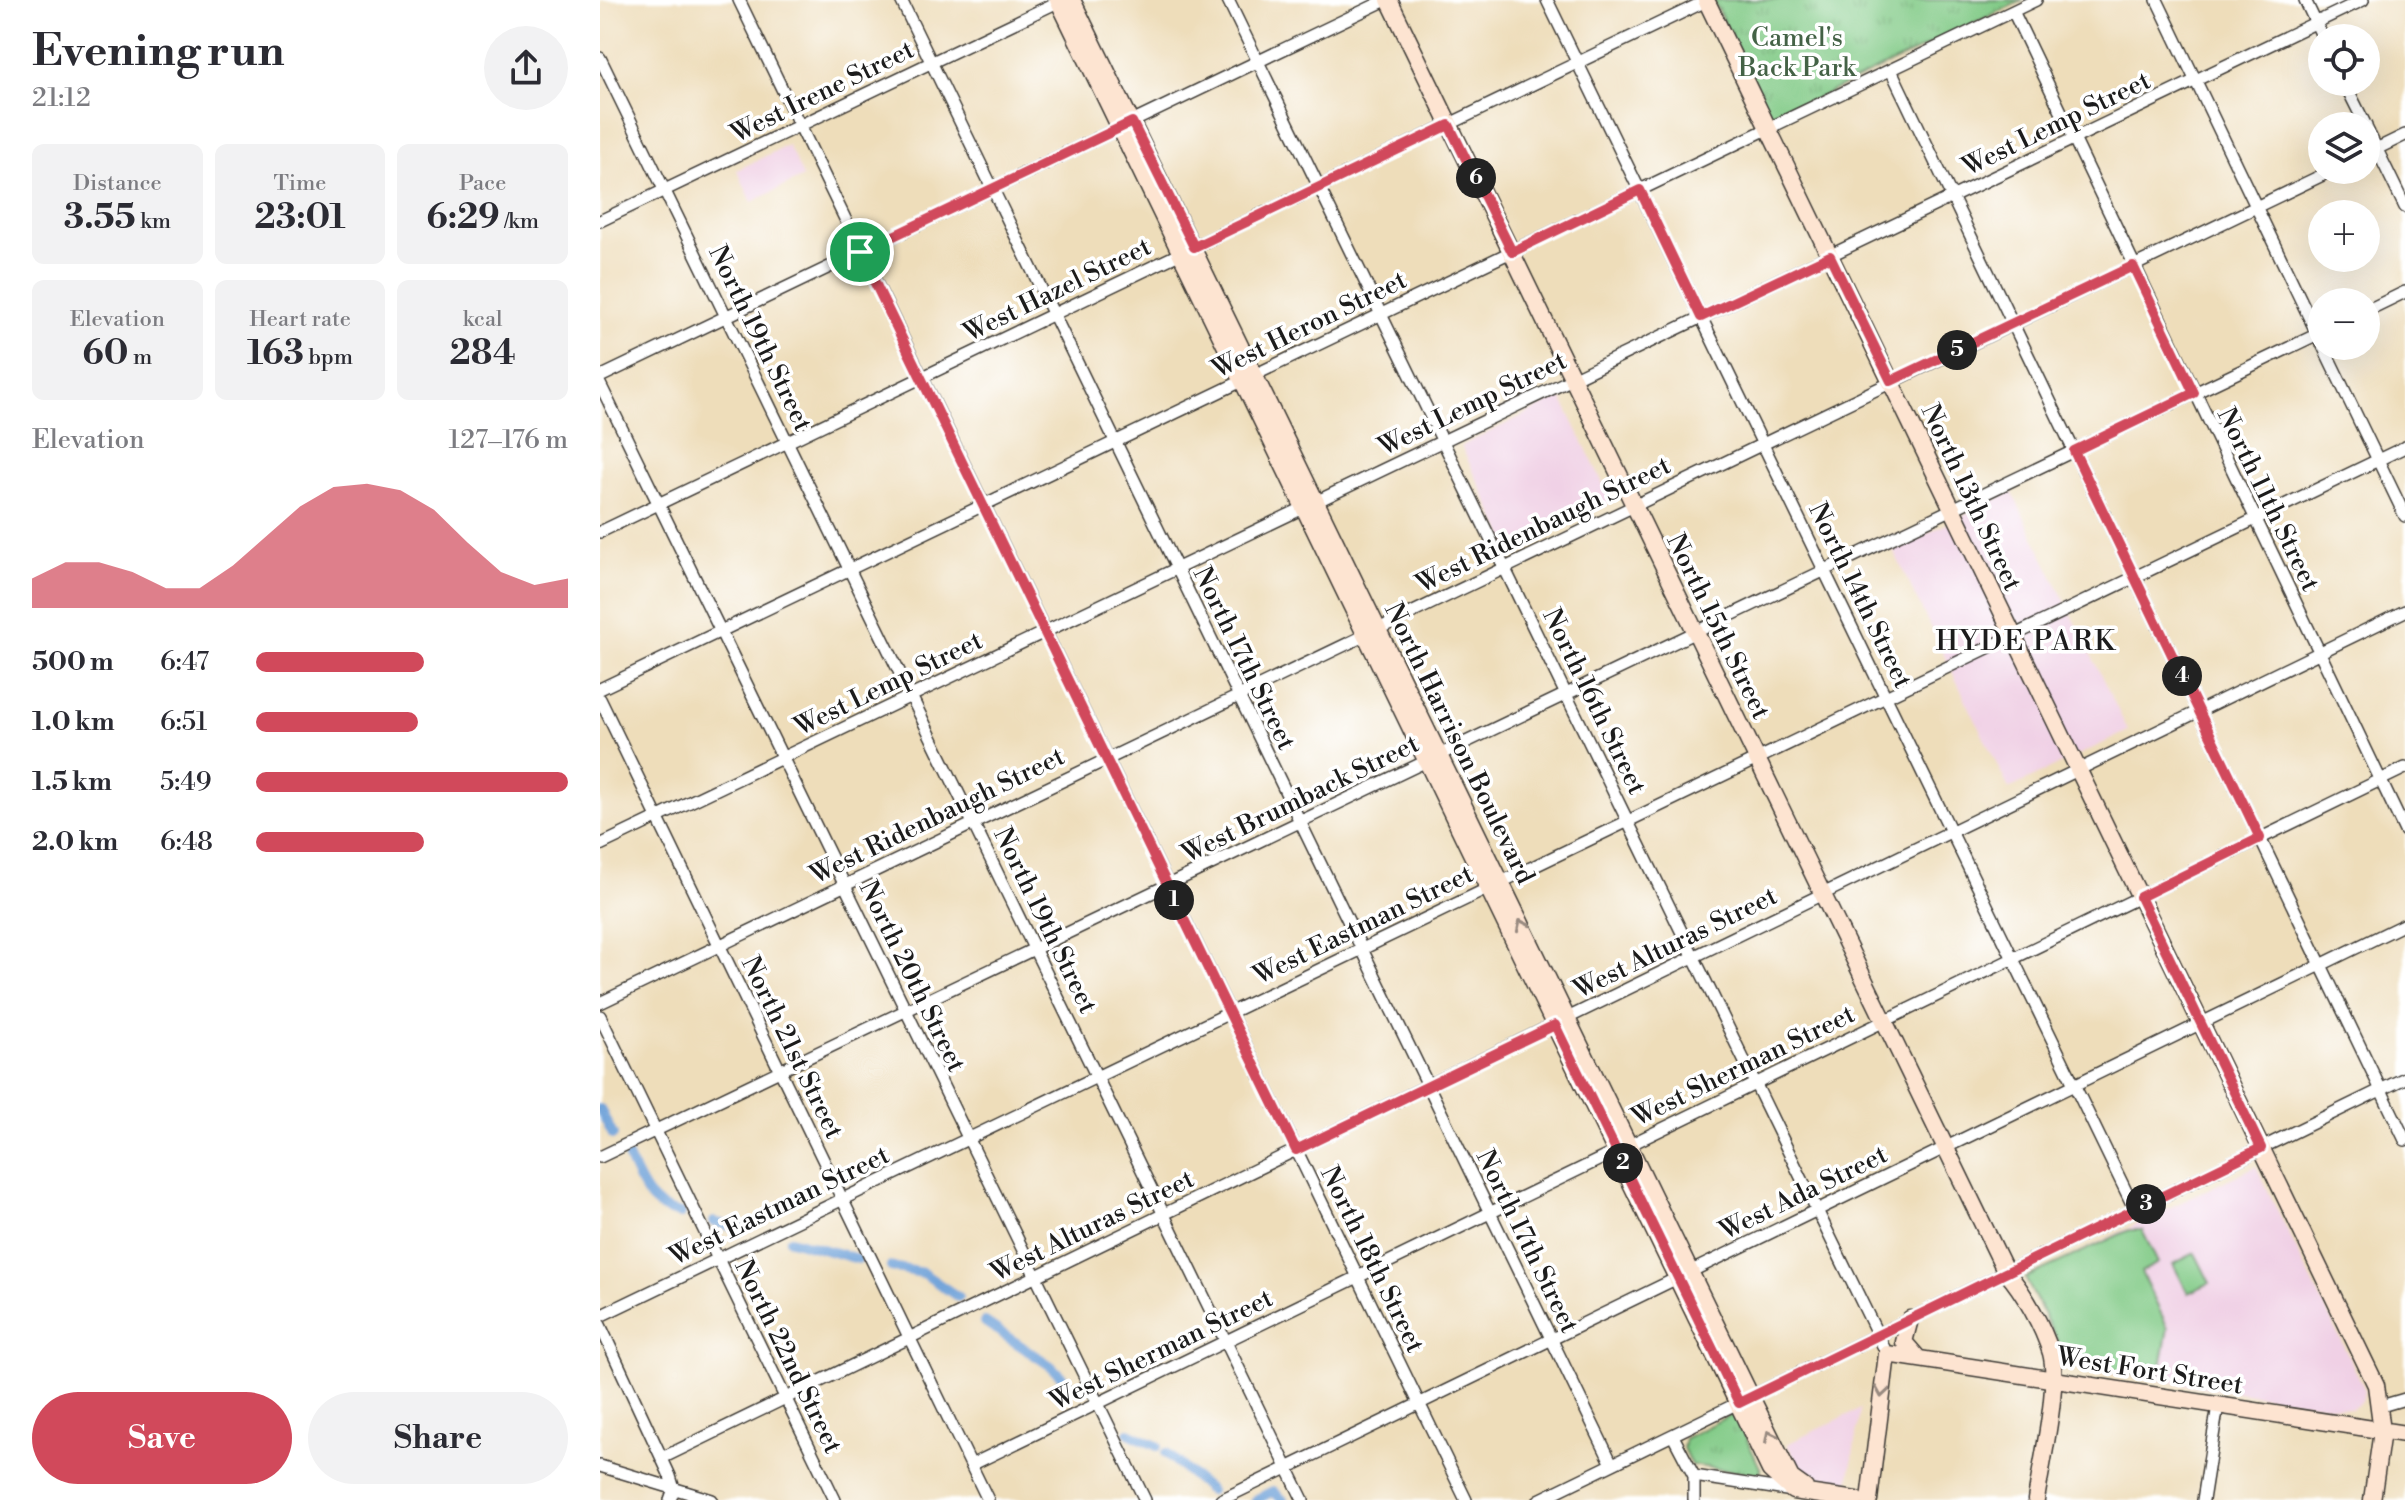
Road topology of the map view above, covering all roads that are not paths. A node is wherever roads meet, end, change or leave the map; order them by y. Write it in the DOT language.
graph roads {
  1 [pos="739,0"];
  2 [pos="901,0"];
  3 [pos="1063,0"];
  4 [pos="1228,0"];
  5 [pos="1387,0"];
  6 [pos="1547,0"];
  7 [pos="2036,0"];
  8 [pos="2157,0"];
  9 [pos="2305,0"];
  10 [pos="2363,0"];
  11 [pos="1706,1"];
  12 [pos="2013,11"];
  13 [pos="2316,23"];
  14 [pos="600,58"];
  15 [pos="1258,61"];
  16 [pos="932,62"];
  17 [pos="1578,63"];
  18 [pos="1891,70"];
  19 [pos="2195,81"];
  20 [pos="1126,125"];
  21 [pos="1449,125"];
  22 [pos="800,126"];
  23 [pos="1769,128"];
  24 [pos="2405,135"];
  25 [pos="2072,139"];
  26 [pos="2380,148"];
  27 [pos="2380,167"];
  28 [pos="2308,182"];
  29 [pos="1319,187"];
  30 [pos="992,189"];
  31 [pos="665,190"];
  32 [pos="1640,190"];
  33 [pos="1952,197"];
  34 [pos="2256,207"];
  35 [pos="2405,207"];
  36 [pos="600,221"];
  37 [pos="1187,250"];
  38 [pos="860,252"];
  39 [pos="1512,252"];
  40 [pos="1830,256"];
  41 [pos="2133,266"];
  42 [pos="2405,292"];
  43 [pos="2380,304"];
  44 [pos="2308,313"];
  45 [pos="1381,314"];
  46 [pos="1053,315"];
  47 [pos="727,316"];
  48 [pos="1701,317"];
  49 [pos="2012,324"];
  50 [pos="2308,345"];
  51 [pos="2331,360"];
  52 [pos="600,377"];
  53 [pos="1248,378"];
  54 [pos="920,379"];
  55 [pos="1572,379"];
  56 [pos="1891,381"];
  57 [pos="600,384"];
  58 [pos="2194,393"];
  59 [pos="1116,441"];
  60 [pos="1443,441"];
  61 [pos="788,442"];
  62 [pos="1762,443"];
  63 [pos="2405,447"];
  64 [pos="2074,451"];
  65 [pos="2378,460"];
  66 [pos="659,504"];
  67 [pos="1310,505"];
  68 [pos="1633,505"];
  69 [pos="981,506"];
  70 [pos="1952,510"];
  71 [pos="2405,516"];
  72 [pos="2255,519"];
  73 [pos="600,532"];
  74 [pos="1504,567"];
  75 [pos="849,569"];
  76 [pos="1177,569"];
  77 [pos="1824,571"];
  78 [pos="2134,578"];
  79 [pos="2405,611"];
  80 [pos="1371,630"];
  81 [pos="720,631"];
  82 [pos="1045,632"];
  83 [pos="1695,633"];
  84 [pos="2011,636"];
  85 [pos="2319,653"];
  86 [pos="600,689"];
  87 [pos="1238,695"];
  88 [pos="1566,695"];
  89 [pos="912,696"];
  90 [pos="1886,697"];
  91 [pos="600,699"];
  92 [pos="2199,712"];
  93 [pos="782,758"];
  94 [pos="1106,758"];
  95 [pos="1433,759"];
  96 [pos="1757,759"];
  97 [pos="2405,768"];
  98 [pos="2078,770"];
  99 [pos="2380,780"];
  100 [pos="657,818"];
  101 [pos="973,821"];
  102 [pos="1300,822"];
  103 [pos="1627,822"];
  104 [pos="2405,831"];
  105 [pos="1951,832"];
  106 [pos="2260,838"];
  107 [pos="600,845"];
  108 [pos="844,885"];
  109 [pos="1167,886"];
  110 [pos="1494,886"];
  111 [pos="1822,895"];
  112 [pos="2140,897"];
  113 [pos="2405,924"];
  114 [pos="719,945"];
  115 [pos="1035,949"];
  116 [pos="1362,949"];
  117 [pos="1693,957"];
  118 [pos="2013,959"];
  119 [pos="2321,965"];
  120 [pos="600,1003"];
  121 [pos="906,1011"];
  122 [pos="1229,1013"];
  123 [pos="600,1016"];
  124 [pos="1884,1021"];
  125 [pos="1561,1022"];
  126 [pos="2201,1023"];
  127 [pos="780,1071"];
  128 [pos="1097,1077"];
  129 [pos="2405,1078"];
  130 [pos="1755,1084"];
  131 [pos="2074,1085"];
  132 [pos="1428,1086"];
  133 [pos="2381,1090"];
  134 [pos="656,1131"];
  135 [pos="968,1139"];
  136 [pos="2405,1140"];
  137 [pos="1945,1147"];
  138 [pos="1623,1148"];
  139 [pos="2261,1148"];
  140 [pos="1296,1150"];
  141 [pos="600,1157"];
  142 [pos="842,1199"];
  143 [pos="1816,1210"];
  144 [pos="2135,1210"];
  145 [pos="1490,1213"];
  146 [pos="1164,1215"];
  147 [pos="718,1259"];
  148 [pos="2006,1272"];
  149 [pos="1684,1274"];
  150 [pos="1036,1277"];
  151 [pos="1358,1277"];
  152 [pos="600,1316"];
  153 [pos="1910,1319"];
  154 [pos="600,1325"];
  155 [pos="1877,1335"];
  156 [pos="910,1338"];
  157 [pos="1552,1339"];
  158 [pos="1226,1342"];
  159 [pos="1887,1354"];
  160 [pos="1919,1359"];
  161 [pos="2053,1378"];
  162 [pos="785,1399"];
  163 [pos="2405,1399"];
  164 [pos="1745,1400"];
  165 [pos="1098,1404"];
  166 [pos="1419,1404"];
  167 [pos="2218,1405"];
  168 [pos="2381,1406"];
  169 [pos="1876,1429"];
  170 [pos="2382,1431"];
  171 [pos="2405,1434"];
  172 [pos="1673,1436"];
  173 [pos="662,1458"];
  174 [pos="1612,1464"];
  175 [pos="971,1465"];
  176 [pos="600,1466"];
  177 [pos="1287,1468"];
  178 [pos="1694,1476"];
  179 [pos="1793,1491"];
  180 [pos="672,1494"];
  181 [pos="1817,1494"];
  182 [pos="712,1500"];
  183 [pos="835,1500"];
  184 [pos="988,1500"];
  185 [pos="1145,1500"];
  186 [pos="1221,1500"];
  187 [pos="1303,1500"];
  188 [pos="1466,1500"];
  189 [pos="1539,1500"];
  190 [pos="1694,1500"];
  191 [pos="1858,1500"];
  192 [pos="1869,1500"];
  193 [pos="2036,1500"];
  194 [pos="2203,1500"];
  195 [pos="2372,1500"];
  1 -- 22 [label="street, North 18th Street"];
  2 -- 16 [label="street, North 17th Street"];
  3 -- 16 [label="street, West Irene Street"];
  3 -- 20 [label="street, North Harrison Boulevard"];
  4 -- 15 [label="street, North 16th Street"];
  5 -- 15 [label="street"];
  5 -- 21 [label="street, North 15th Street"];
  6 -- 17 [label="street, North 14th Street"];
  7 -- 12 [label="street, West Heron Street"];
  8 -- 19 [label="street"];
  9 -- 13 [label="street"];
  10 -- 13 [label="street, West Lemp Street"];
  11 -- 17 [label="street, West Hazel Street"];
  11 -- 23 [label="street, North 13th Street"];
  12 -- 18 [label="street, West Heron Street"];
  12 -- 25 [label="street, North 11th Street"];
  13 -- 19 [label="street, West Lemp Street"];
  14 -- 31 [label="street, North 19th Street"];
  15 -- 20 [label="street"];
  15 -- 29 [label="street, North 16th Street"];
  16 -- 22 [label="street, West Irene Street"];
  16 -- 30 [label="street, North 17th Street"];
  17 -- 21 [label="street, West Hazel Street"];
  17 -- 32 [label="street, North 14th Street"];
  18 -- 23 [label="street, West Heron Street"];
  18 -- 33 [label="street"];
  19 -- 25 [label="street, West Lemp Street"];
  19 -- 34 [label="street"];
  20 -- 30 [label="street"];
  20 -- 37 [label="street, North Harrison Boulevard"];
  21 -- 29 [label="street, West Hazel Street"];
  21 -- 39 [label="street, North 15th Street"];
  22 -- 31 [label="street, West Irene Street"];
  22 -- 38 [label="street, North 18th Street"];
  23 -- 32 [label="street, West Heron Street"];
  23 -- 40 [label="street, North 13th Street"];
  24 -- 26 [label="street"];
  25 -- 33 [label="street, West Lemp Street"];
  25 -- 41 [label="street, North 11th Street"];
  27 -- 35 [label="street"];
  28 -- 34 [label="street, West Ridenbaugh Street"];
  29 -- 37 [label="street, West Hazel Street"];
  29 -- 45 [label="street, North 16th Street"];
  30 -- 38 [label="street"];
  30 -- 46 [label="street, North 17th Street"];
  31 -- 36 [label="street, West Irene Street"];
  31 -- 47 [label="street, North 19th Street"];
  32 -- 39 [label="street, West Heron Street"];
  32 -- 48 [label="street, North 14th Street"];
  33 -- 40 [label="street, West Lemp Street"];
  33 -- 49 [label="street"];
  34 -- 41 [label="street, West Ridenbaugh Street"];
  34 -- 44 [label="street"];
  37 -- 46 [label="street, West Hazel Street"];
  37 -- 53 [label="street, North Harrison Boulevard"];
  38 -- 47 [label="street"];
  38 -- 54 [label="street, North 18th Street"];
  39 -- 45 [label="street, West Heron Street"];
  39 -- 55 [label="street, North 15th Street"];
  40 -- 48 [label="street, West Lemp Street"];
  40 -- 56 [label="street, North 13th Street"];
  41 -- 49 [label="street, West Ridenbaugh Street"];
  41 -- 58 [label="street, North 11th Street"];
  42 -- 43 [label="street"];
  45 -- 53 [label="street, West Heron Street"];
  45 -- 60 [label="street, North 16th Street"];
  46 -- 54 [label="street, West Hazel Street"];
  46 -- 59 [label="street, North 17th Street"];
  47 -- 52 [label="street"];
  47 -- 61 [label="street, North 19th Street"];
  48 -- 55 [label="street, West Lemp Street"];
  48 -- 62 [label="street, North 14th Street"];
  49 -- 56 [label="street, West Ridenbaugh Street"];
  49 -- 64 [label="street"];
  50 -- 58 [label="street, West Brumback Street"];
  51 -- 65 [label="street"];
  53 -- 59 [label="street, West Heron Street"];
  53 -- 67 [label="street, North Harrison Boulevard"];
  54 -- 61 [label="street, West Hazel Street"];
  54 -- 69 [label="street, North 18th Street"];
  55 -- 60 [label="street, West Lemp Street"];
  55 -- 68 [label="street, North 15th Street"];
  56 -- 62 [label="street, West Ridenbaugh Street"];
  56 -- 70 [label="street, North 13th Street"];
  57 -- 66 [label="street, North 20th Street"];
  58 -- 64 [label="street, West Brumback Street"];
  58 -- 72 [label="street, North 11th Street"];
  59 -- 69 [label="street, West Heron Street"];
  59 -- 76 [label="street, North 17th Street"];
  60 -- 67 [label="street, West Lemp Street"];
  60 -- 74 [label="street, North 16th Street"];
  61 -- 66 [label="street, West Hazel Street"];
  61 -- 75 [label="street, North 19th Street"];
  62 -- 68 [label="street, West Ridenbaugh Street"];
  62 -- 77 [label="street, North 14th Street"];
  63 -- 65 [label="street, West Eastman Street"];
  64 -- 70 [label="street, West Brumback Street"];
  64 -- 78 [label="street"];
  65 -- 71 [label="street"];
  65 -- 72 [label="street, West Eastman Street"];
  66 -- 73 [label="street, West Hazel Street"];
  66 -- 81 [label="street, North 20th Street"];
  67 -- 76 [label="street, West Lemp Street"];
  67 -- 80 [label="street, North Harrison Boulevard"];
  68 -- 74 [label="street, West Ridenbaugh Street"];
  68 -- 83 [label="street, North 15th Street"];
  69 -- 75 [label="street, West Heron Street"];
  69 -- 82 [label="street, North 18th Street"];
  70 -- 77 [label="street, West Brumback Street"];
  70 -- 84 [label="street, North 13th Street"];
  72 -- 78 [label="street, West Eastman Street"];
  72 -- 85 [label="street, North 11th Street"];
  74 -- 80 [label="street, West Ridenbaugh Street"];
  74 -- 88 [label="street, North 16th Street"];
  75 -- 81 [label="street, West Heron Street"];
  75 -- 89 [label="street, North 19th Street"];
  76 -- 82 [label="street, West Lemp Street"];
  76 -- 87 [label="street, North 17th Street"];
  77 -- 83 [label="street, West Brumback Street"];
  77 -- 90 [label="street, North 14th Street"];
  78 -- 84 [label="street, West Eastman Street"];
  78 -- 92 [label="street"];
  79 -- 85 [label="street, West Alturas Street"];
  80 -- 87 [label="street, West Ridenbaugh Street"];
  80 -- 95 [label="street, North Harrison Boulevard"];
  81 -- 86 [label="street, West Heron Street"];
  81 -- 93 [label="street, North 20th Street"];
  82 -- 89 [label="street, West Lemp Street"];
  82 -- 94 [label="street, North 18th Street"];
  83 -- 88 [label="street, West Brumback Street"];
  83 -- 96 [label="street, North 15th Street"];
  84 -- 90 [label="street, West Eastman Street"];
  84 -- 98 [label="street, North 13th Street"];
  85 -- 92 [label="street, West Alturas Street"];
  85 -- 99 [label="street, North 11th Street"];
  87 -- 94 [label="street, West Ridenbaugh Street"];
  87 -- 102 [label="street, North 17th Street"];
  88 -- 95 [label="street, West Brumback Street"];
  88 -- 103 [label="street, North 16th Street"];
  89 -- 93 [label="street, West Lemp Street"];
  89 -- 101 [label="street, North 19th Street"];
  90 -- 96 [label="street, West Eastman Street"];
  90 -- 105 [label="street, North 14th Street"];
  91 -- 100 [label="street, North 21st Street"];
  92 -- 98 [label="street, West Alturas Street"];
  92 -- 106 [label="street"];
  93 -- 100 [label="street, West Lemp Street"];
  93 -- 108 [label="street, North 20th Street"];
  94 -- 101 [label="street, West Ridenbaugh Street"];
  94 -- 109 [label="street, North 18th Street"];
  95 -- 102 [label="street, West Brumback Street"];
  95 -- 110 [label="street, North Harrison Boulevard"];
  96 -- 103 [label="street, West Eastman Street"];
  96 -- 111 [label="street, North 15th Street"];
  97 -- 99 [label="street, West Sherman Street"];
  98 -- 105 [label="street, West Alturas Street"];
  98 -- 112 [label="street, North 13th Street"];
  99 -- 104 [label="street, North 11th Street"];
  99 -- 106 [label="street, West Sherman Street"];
  100 -- 107 [label="street, West Lemp Street"];
  100 -- 114 [label="street, North 21st Street"];
  101 -- 108 [label="street, West Ridenbaugh Street"];
  101 -- 115 [label="street, North 19th Street"];
  102 -- 109 [label="street, West Brumback Street"];
  102 -- 116 [label="street, North 17th Street"];
  103 -- 110 [label="street, West Eastman Street"];
  103 -- 117 [label="street, North 16th Street"];
  105 -- 111 [label="street, West Alturas Street"];
  105 -- 118 [label="street, North 14th Street"];
  106 -- 112 [label="street, West Sherman Street"];
  106 -- 119 [label="street"];
  108 -- 114 [label="street, West Ridenbaugh Street"];
  108 -- 121 [label="street, North 20th Street"];
  109 -- 115 [label="street, West Brumback Street"];
  109 -- 122 [label="street, North 18th Street"];
  110 -- 116 [label="street, West Eastman Street"];
  110 -- 125 [label="street, North Harrison Boulevard"];
  111 -- 117 [label="street, West Alturas Street"];
  111 -- 124 [label="street, North 15th Street"];
  112 -- 118 [label="street, West Sherman Street"];
  112 -- 126 [label="street, North 13th Street"];
  113 -- 119 [label="street, West Ada Street"];
  114 -- 120 [label="street, West Ridenbaugh Street"];
  114 -- 127 [label="street, North 21st Street"];
  115 -- 121 [label="street, West Brumback Street"];
  115 -- 128 [label="street, North 19th Street"];
  116 -- 122 [label="street, West Eastman Street"];
  116 -- 132 [label="street, North 17th Street"];
  117 -- 125 [label="street, West Alturas Street"];
  117 -- 130 [label="street, North 16th Street"];
  118 -- 124 [label="street, West Sherman Street"];
  118 -- 131 [label="street, North 14th Street"];
  119 -- 126 [label="street, West Ada Street"];
  119 -- 133 [label="street"];
  121 -- 127 [label="street, West Brumback Street"];
  121 -- 135 [label="street, North 20th Street"];
  122 -- 128 [label="street, West Eastman Street"];
  122 -- 140 [label="street, North 18th Street"];
  123 -- 134 [label="street, North 22nd Street"];
  124 -- 130 [label="street, West Sherman Street"];
  124 -- 137 [label="street, North 15th Street"];
  125 -- 132 [label="street, West Alturas Street"];
  125 -- 138 [label="street, North Harrison Boulevard"];
  126 -- 131 [label="street, West Ada Street"];
  126 -- 139 [label="street, North 13th Street"];
  127 -- 134 [label="street, West Brumback Street"];
  127 -- 142 [label="street, North 21st Street"];
  128 -- 135 [label="street, West Eastman Street"];
  128 -- 146 [label="street, North 19th Street"];
  129 -- 133 [label="street"];
  130 -- 138 [label="street, West Sherman Street"];
  130 -- 143 [label="street, North 16th Street"];
  131 -- 137 [label="street, West Ada Street"];
  131 -- 144 [label="street, North 14th Street"];
  132 -- 140 [label="street, West Alturas Street"];
  132 -- 145 [label="street, North 17th Street"];
  133 -- 136 [label="street"];
  133 -- 139 [label="street"];
  134 -- 141 [label="street, West Brumback Street"];
  134 -- 147 [label="street, North 22nd Street"];
  135 -- 142 [label="street, West Eastman Street"];
  135 -- 150 [label="street, North 20th Street"];
  137 -- 143 [label="street, West Ada Street"];
  137 -- 148 [label="street, North 15th Street"];
  138 -- 145 [label="street, West Sherman Street"];
  138 -- 149 [label="street, North Harrison Boulevard"];
  139 -- 144 [label="street"];
  139 -- 168 [label="street, North 13th Street"];
  140 -- 146 [label="street, West Alturas Street"];
  140 -- 151 [label="street, North 18th Street"];
  142 -- 147 [label="street, West Eastman Street"];
  142 -- 156 [label="street, North 21st Street"];
  143 -- 149 [label="street, West Ada Street"];
  143 -- 155 [label="street, North 16th Street"];
  144 -- 148 [label="street"];
  145 -- 151 [label="street, West Sherman Street"];
  145 -- 157 [label="street, North 17th Street"];
  146 -- 150 [label="street, West Alturas Street"];
  146 -- 158 [label="street, North 19th Street"];
  147 -- 152 [label="street, West Eastman Street"];
  147 -- 162 [label="street, North 22nd Street"];
  148 -- 153 [label="street"];
  148 -- 161 [label="street, North 15th Street"];
  149 -- 157 [label="street, West Ada Street"];
  149 -- 164 [label="street, North Harrison Boulevard"];
  150 -- 156 [label="street, West Alturas Street"];
  150 -- 165 [label="street, North 20th Street"];
  151 -- 158 [label="street, West Sherman Street"];
  151 -- 166 [label="street, North 18th Street"];
  153 -- 155 [label="street"];
  153 -- 160 [label="street"];
  154 -- 173 [label="street"];
  155 -- 159 [label="street, North 16th Street"];
  155 -- 164 [label="street"];
  156 -- 162 [label="street, West Alturas Street"];
  156 -- 175 [label="street, North 21st Street"];
  157 -- 166 [label="street, West Ada Street"];
  157 -- 174 [label="street, North 17th Street"];
  158 -- 165 [label="street, West Sherman Street"];
  158 -- 177 [label="street, North 19th Street"];
  159 -- 160 [label="street, West Fort Street"];
  159 -- 169 [label="street, one-way"];
  160 -- 161 [label="street, West Fort Street"];
  161 -- 167 [label="street, West Fort Street"];
  161 -- 193 [label="street"];
  162 -- 173 [label="street, West Alturas Street"];
  162 -- 183 [label="street, North 22nd Street"];
  163 -- 168 [label="street"];
  164 -- 172 [label="street"];
  164 -- 179 [label="street, North Harrison Boulevard"];
  181 -- 164 [label="street, North Harrison Boulevard, one-way"];
  165 -- 175 [label="street, West Sherman Street"];
  165 -- 185 [label="street, North 20th Street"];
  166 -- 177 [label="street, West Ada Street"];
  166 -- 188 [label="street, North 18th Street"];
  167 -- 170 [label="street, West Fort Street"];
  167 -- 194 [label="street"];
  168 -- 170 [label="street, North 13th Street"];
  169 -- 191 [label="street"];
  169 -- 192 [label="street"];
  170 -- 171 [label="street, West Fort Street"];
  170 -- 195 [label="street, North 13th Street"];
  172 -- 174 [label="street"];
  172 -- 178 [label="street"];
  173 -- 180 [label="street"];
  174 -- 189 [label="street"];
  175 -- 184 [label="street, North 21st Street"];
  176 -- 180 [label="street"];
  177 -- 186 [label="street, West Ada Street"];
  177 -- 187 [label="street, North 19th Street"];
  178 -- 179 [label="street"];
  178 -- 190 [label="street"];
  179 -- 181 [label="street"];
  180 -- 182 [label="street"];
  181 -- 191 [label="street"];
}
